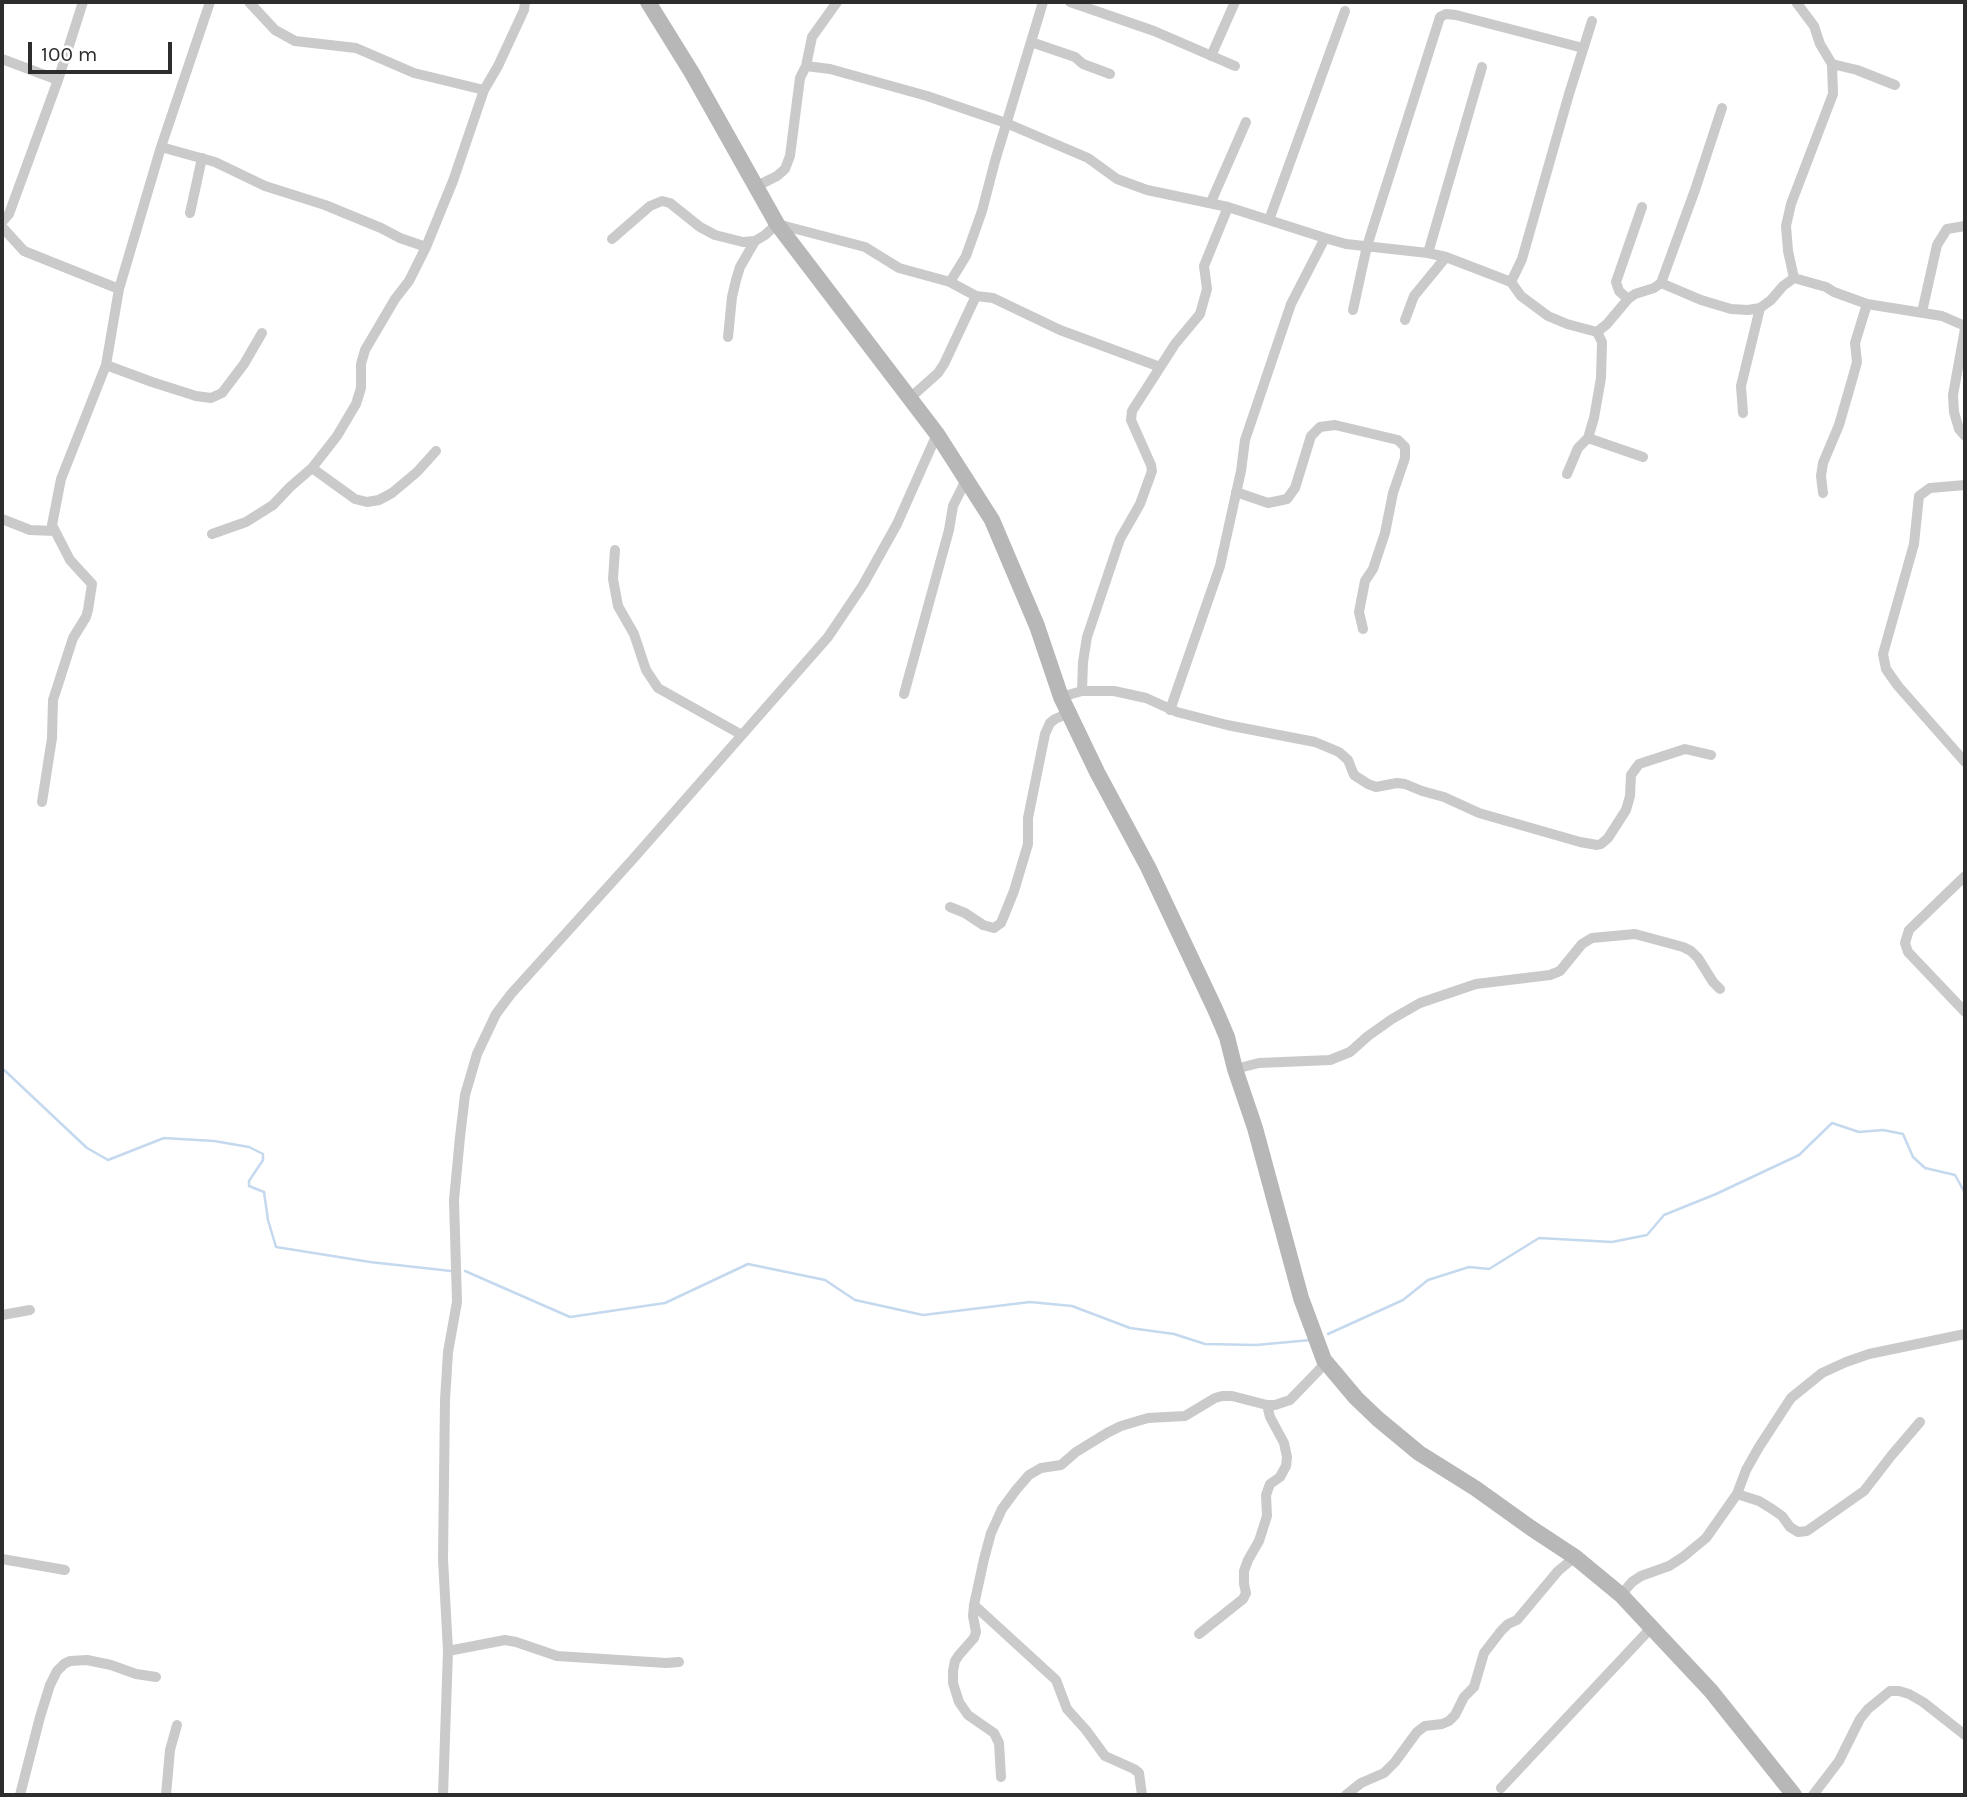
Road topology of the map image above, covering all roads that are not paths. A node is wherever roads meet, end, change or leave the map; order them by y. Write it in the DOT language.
graph roads {
  1 [pos="83,2"];
  2 [pos="211,2"];
  3 [pos="249,2"];
  4 [pos="525,2"];
  5 [pos="648,2"];
  6 [pos="837,2"];
  7 [pos="1043,2"];
  8 [pos="1070,2"];
  9 [pos="1235,2"];
  10 [pos="1796,2"];
  11 [pos="1345,10"];
  12 [pos="1592,21"];
  13 [pos="1031,42"];
  14 [pos="1583,48"];
  15 [pos="1211,57"];
  16 [pos="2,59"];
  17 [pos="1832,64"];
  18 [pos="806,66"];
  19 [pos="1235,66"];
  20 [pos="1482,67"];
  21 [pos="1110,74"];
  22 [pos="58,80"];
  23 [pos="1895,85"];
  24 [pos="484,90"];
  25 [pos="1722,108"];
  26 [pos="1246,122"];
  27 [pos="1006,123"];
  28 [pos="161,147"];
  29 [pos="202,158"];
  30 [pos="757,186"];
  31 [pos="15,195"];
  32 [pos="1211,202"];
  33 [pos="2,206"];
  34 [pos="1228,207"];
  35 [pos="1642,207"];
  36 [pos="190,213"];
  37 [pos="1269,220"];
  38 [pos="3,221"];
  39 [pos="777,224"];
  40 [pos="1965,226"];
  41 [pos="1325,238"];
  42 [pos="612,239"];
  43 [pos="755,241"];
  44 [pos="1367,246"];
  45 [pos="426,247"];
  46 [pos="1428,253"];
  47 [pos="1446,257"];
  48 [pos="1794,278"];
  49 [pos="950,282"];
  50 [pos="1511,282"];
  51 [pos="1661,283"];
  52 [pos="119,289"];
  53 [pos="976,296"];
  54 [pos="1628,299"];
  55 [pos="1867,304"];
  56 [pos="1760,308"];
  57 [pos="1353,310"];
  58 [pos="1922,312"];
  59 [pos="1405,320"];
  60 [pos="1965,327"];
  61 [pos="1597,332"];
  62 [pos="262,333"];
  63 [pos="728,337"];
  64 [pos="106,365"];
  65 [pos="1160,367"];
  66 [pos="910,398"];
  67 [pos="1743,413"];
  68 [pos="937,434"];
  69 [pos="1965,436"];
  70 [pos="1588,438"];
  71 [pos="436,451"];
  72 [pos="1643,457"];
  73 [pos="312,468"];
  74 [pos="1567,474"];
  75 [pos="967,480"];
  76 [pos="1965,485"];
  77 [pos="1236,492"];
  78 [pos="1823,493"];
  79 [pos="2,519"];
  80 [pos="55,531"];
  81 [pos="212,534"];
  82 [pos="615,550"];
  83 [pos="1363,629"];
  84 [pos="1082,691"];
  85 [pos="904,694"];
  86 [pos="1061,697"];
  87 [pos="1170,710"];
  88 [pos="1069,713"];
  89 [pos="742,735"];
  90 [pos="1711,755"];
  91 [pos="1965,762"];
  92 [pos="42,803"];
  93 [pos="1964,880"];
  94 [pos="950,907"];
  95 [pos="1720,989"];
  96 [pos="1965,1012"];
  97 [pos="1235,1069"];
  98 [pos="30,1310"];
  99 [pos="2,1315"];
  100 [pos="1965,1334"];
  101 [pos="1324,1360"];
  102 [pos="1267,1405"];
  103 [pos="1920,1422"];
  104 [pos="1737,1494"];
  105 [pos="1575,1557"];
  106 [pos="2,1559"];
  107 [pos="65,1570"];
  108 [pos="1620,1594"];
  109 [pos="974,1605"];
  110 [pos="1651,1629"];
  111 [pos="1199,1634"];
  112 [pos="447,1651"];
  113 [pos="679,1662"];
  114 [pos="156,1677"];
  115 [pos="177,1725"];
  116 [pos="1965,1735"];
  117 [pos="1002,1777"];
  118 [pos="1501,1788"];
  119 [pos="19,1794"];
  120 [pos="166,1795"];
  121 [pos="443,1795"];
  122 [pos="1142,1795"];
  123 [pos="1346,1795"];
  124 [pos="1794,1795"];
  125 [pos="1813,1795"];
  1 -- 22 [label="street"];
  2 -- 28 [label="street"];
  3 -- 24 [label="street"];
  4 -- 24 [label="street"];
  5 -- 30 [label="street"];
  6 -- 18 [label="street"];
  7 -- 13 [label="street"];
  8 -- 15 [label="street"];
  9 -- 15 [label="street"];
  10 -- 17 [label="street"];
  11 -- 37 [label="street"];
  12 -- 14 [label="street"];
  13 -- 21 [label="street"];
  13 -- 27 [label="street"];
  14 -- 44 [label="street"];
  14 -- 50 [label="street"];
  15 -- 19 [label="street"];
  16 -- 22 [label="street"];
  17 -- 23 [label="street"];
  17 -- 48 [label="street"];
  18 -- 27 [label="street"];
  18 -- 30 [label="street"];
  20 -- 46 [label="street"];
  22 -- 31 [label="street"];
  24 -- 45 [label="street"];
  25 -- 51 [label="street"];
  26 -- 32 [label="street"];
  27 -- 32 [label="street"];
  27 -- 49 [label="street"];
  28 -- 29 [label="street"];
  28 -- 52 [label="street"];
  29 -- 36 [label="street"];
  29 -- 45 [label="street"];
  30 -- 39 [label="street"];
  31 -- 33 [label="street"];
  31 -- 38 [label="street"];
  32 -- 34 [label="street"];
  34 -- 37 [label="street"];
  34 -- 65 [label="street"];
  35 -- 54 [label="street"];
  37 -- 41 [label="street"];
  38 -- 52 [label="street"];
  39 -- 43 [label="street"];
  39 -- 49 [label="street"];
  39 -- 66 [label="street"];
  40 -- 58 [label="street"];
  41 -- 44 [label="street"];
  41 -- 77 [label="street"];
  42 -- 43 [label="street"];
  43 -- 63 [label="street"];
  44 -- 46 [label="street"];
  44 -- 57 [label="street"];
  45 -- 73 [label="street"];
  46 -- 47 [label="street"];
  47 -- 50 [label="street"];
  47 -- 59 [label="street"];
  48 -- 55 [label="street"];
  48 -- 56 [label="street"];
  49 -- 53 [label="street"];
  50 -- 61 [label="street"];
  51 -- 54 [label="street"];
  51 -- 56 [label="street"];
  52 -- 64 [label="street"];
  53 -- 65 [label="street"];
  53 -- 66 [label="street"];
  54 -- 61 [label="street"];
  55 -- 58 [label="street"];
  55 -- 78 [label="street"];
  56 -- 67 [label="street"];
  58 -- 60 [label="street"];
  60 -- 69 [label="street"];
  61 -- 70 [label="street"];
  62 -- 64 [label="street"];
  64 -- 80 [label="street"];
  65 -- 84 [label="street"];
  66 -- 68 [label="street"];
  68 -- 75 [label="street"];
  68 -- 89 [label="street"];
  70 -- 72 [label="street"];
  70 -- 74 [label="street"];
  71 -- 73 [label="street"];
  73 -- 81 [label="street"];
  75 -- 85 [label="street"];
  75 -- 86 [label="street"];
  76 -- 91 [label="street"];
  77 -- 83 [label="street"];
  77 -- 87 [label="street"];
  79 -- 80 [label="street"];
  80 -- 92 [label="street"];
  82 -- 89 [label="street"];
  84 -- 86 [label="street"];
  84 -- 87 [label="street"];
  86 -- 88 [label="street"];
  87 -- 90 [label="street"];
  88 -- 94 [label="street"];
  88 -- 97 [label="street"];
  89 -- 112 [label="street"];
  93 -- 96 [label="street"];
  95 -- 97 [label="street"];
  97 -- 101 [label="street"];
  98 -- 99 [label="street"];
  100 -- 104 [label="street"];
  101 -- 102 [label="street"];
  101 -- 105 [label="street"];
  102 -- 109 [label="street"];
  102 -- 111 [label="street"];
  103 -- 104 [label="street"];
  104 -- 108 [label="street"];
  105 -- 108 [label="street"];
  105 -- 123 [label="street"];
  106 -- 107 [label="street"];
  108 -- 110 [label="street"];
  109 -- 117 [label="street"];
  109 -- 122 [label="street"];
  110 -- 118 [label="street"];
  110 -- 124 [label="street"];
  112 -- 113 [label="street"];
  112 -- 121 [label="street"];
  114 -- 119 [label="street"];
  115 -- 120 [label="street"];
  116 -- 125 [label="street"];
}
